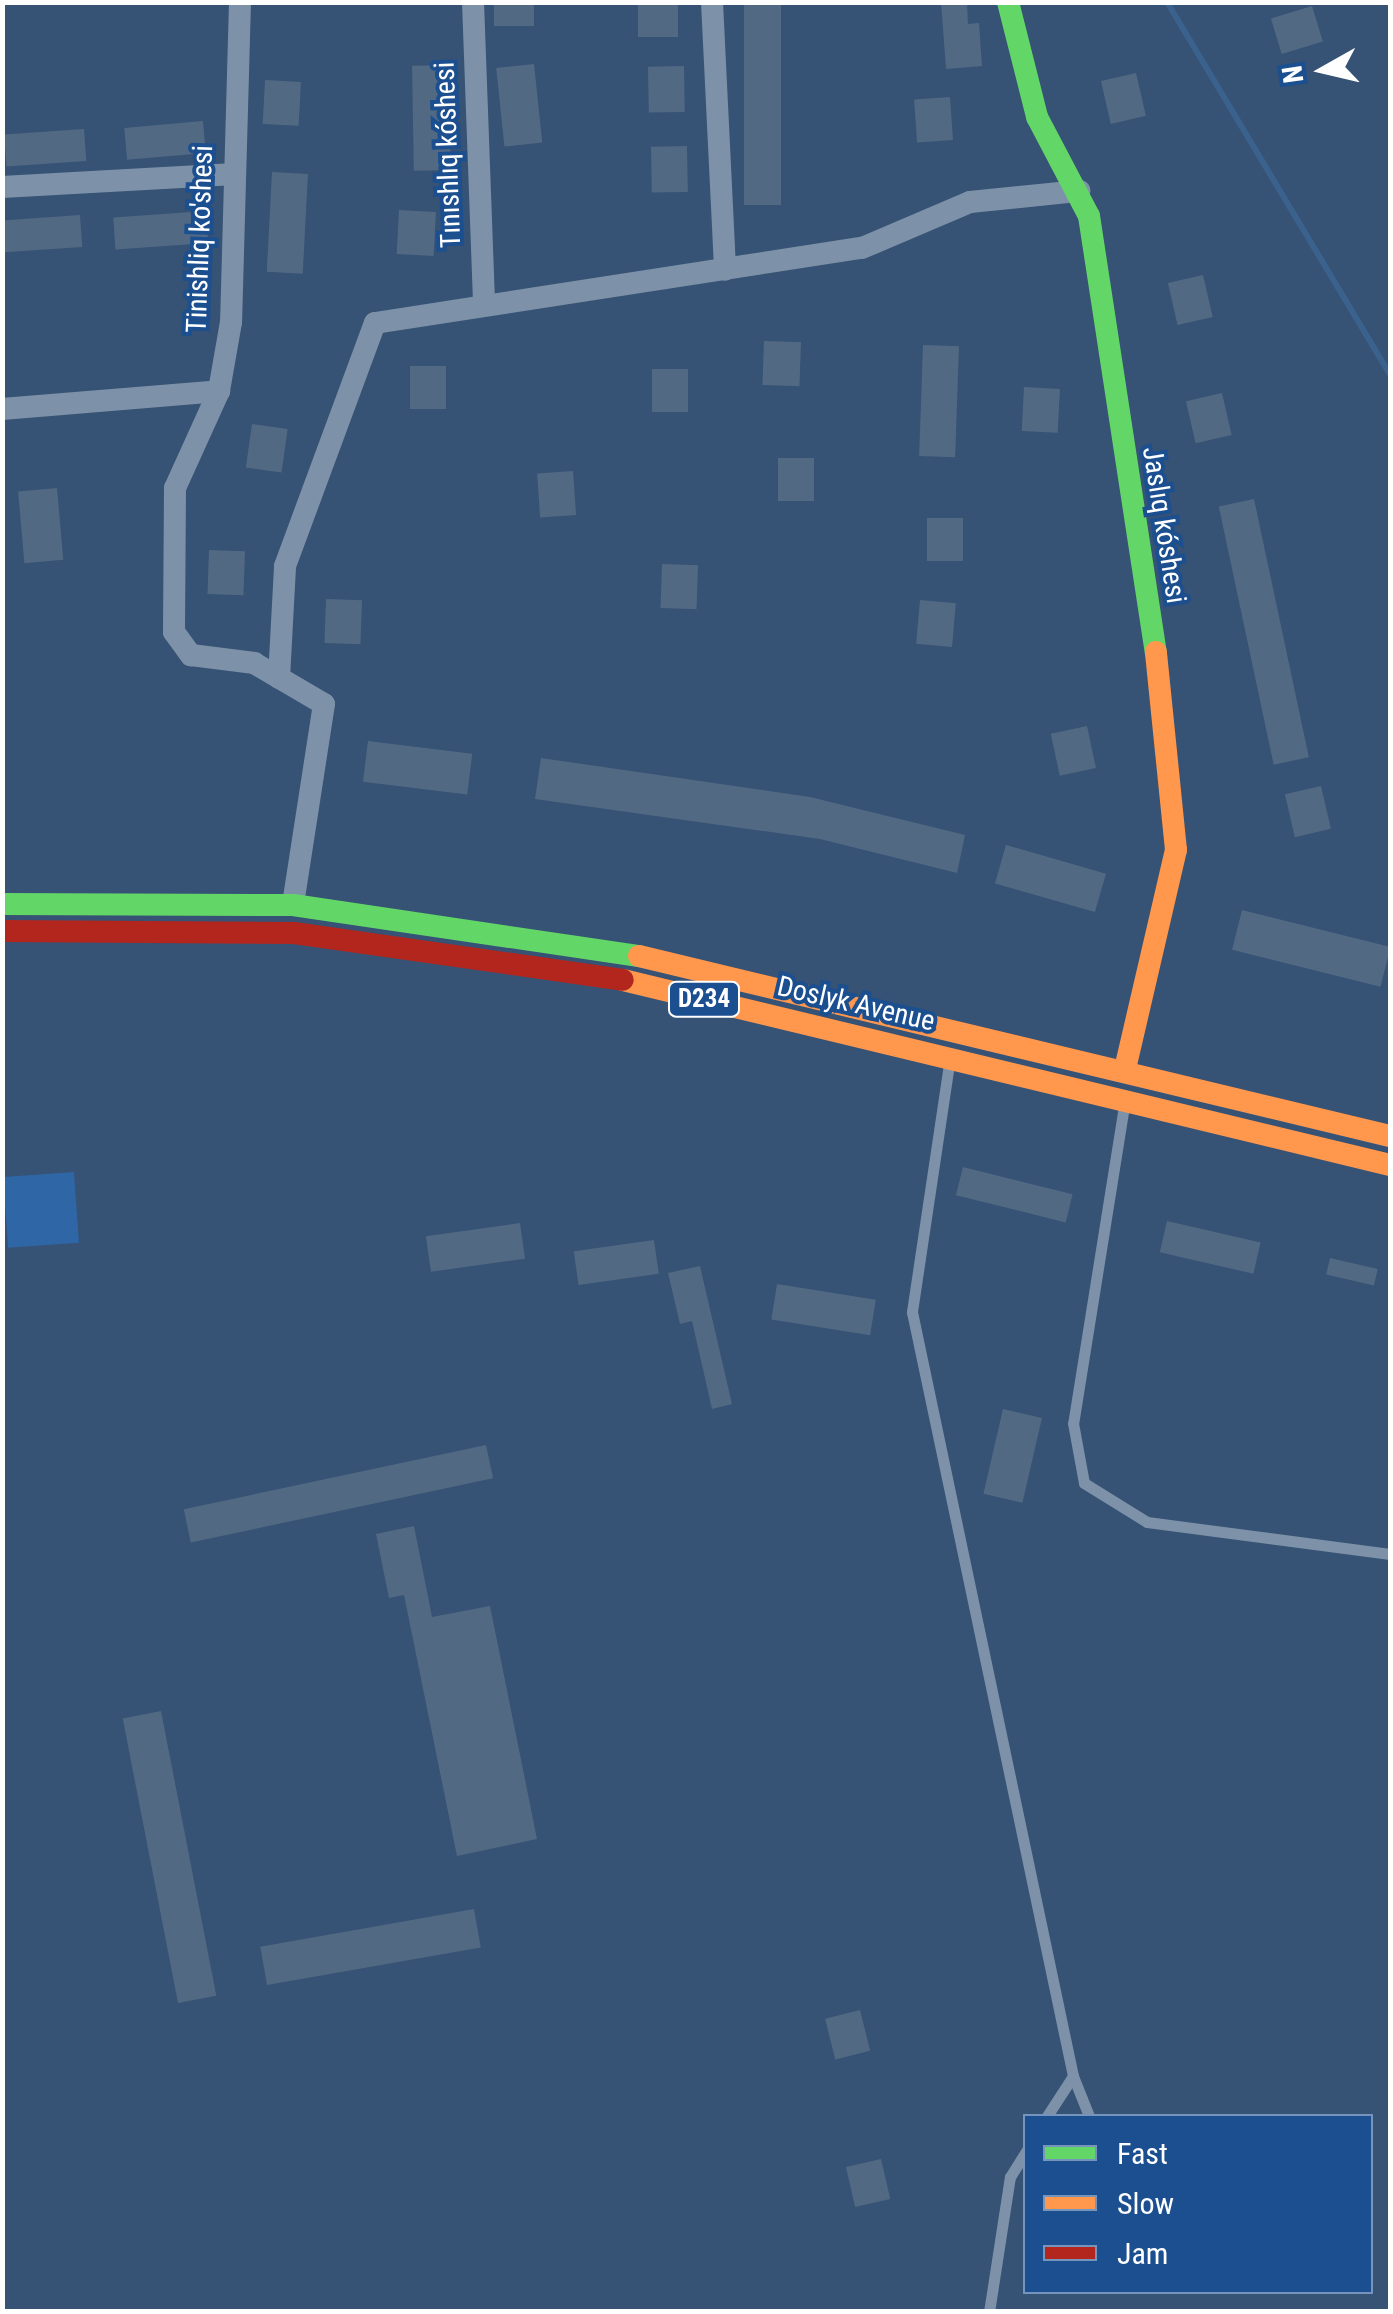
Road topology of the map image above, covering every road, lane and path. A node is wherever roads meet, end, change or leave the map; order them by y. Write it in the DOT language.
graph roads {
  1 [pos="240,2"];
  2 [pos="472,2"];
  3 [pos="712,2"];
  4 [pos="1008,2"];
  5 [pos="232,174"];
  6 [pos="2,188"];
  7 [pos="1079,191"];
  8 [pos="725,270"];
  9 [pos="484,305"];
  10 [pos="219,391"];
  11 [pos="2,409"];
  12 [pos="279,678"];
  13 [pos="2,904"];
  14 [pos="294,905"];
  15 [pos="2,930"];
  16 [pos="950,1057"];
  17 [pos="1125,1069"];
  18 [pos="1126,1097"];
  19 [pos="1366,1130"];
  20 [pos="1390,1136"];
  21 [pos="1360,1158"];
  22 [pos="1390,1165"];
  23 [pos="1390,1554"];
  24 [pos="1073,2076"];
  25 [pos="1048,2114"];
  26 [pos="1089,2114"];
  27 [pos="1023,2156"];
  28 [pos="989,2312"];
  1 -- 5 [label="street, Tinishliq ko'shesi"];
  2 -- 9 [label="street, Tınıshlıq kóshesi"];
  3 -- 8 [label="street"];
  4 -- 7 [label="main road, Jaslıq kóshesi"];
  5 -- 6 [label="street"];
  5 -- 10 [label="street, Tinishliq ko'shesi"];
  7 -- 8 [label="street"];
  7 -- 17 [label="main road, Jaslıq kóshesi"];
  8 -- 9 [label="street"];
  9 -- 12 [label="street"];
  10 -- 11 [label="street"];
  10 -- 12 [label="street, Tinishliq ko'shesi"];
  12 -- 14 [label="street, Tinishliq ko'shesi"];
  13 -- 14 [label="main road, Doslyk Avenue / D234"];
  14 -- 17 [label="main road, Doslyk Avenue / D234"];
  15 -- 16 [label="main road, Doslyk Avenue / D234"];
  16 -- 18 [label="main road, Doslyk Avenue / D234"];
  16 -- 24 [label="lane"];
  17 -- 19 [label="main road, Doslyk Avenue / D234"];
  18 -- 21 [label="main road, Doslyk Avenue / D234"];
  18 -- 23 [label="lane"];
  19 -- 20 [label="main road, Doslyk Avenue / D234"];
  19 -- 21 [label="main road"];
  21 -- 22 [label="main road, Doslyk Avenue / D234"];
  24 -- 25 [label="lane"];
  24 -- 26 [label="lane"];
  27 -- 28 [label="lane"];
}
